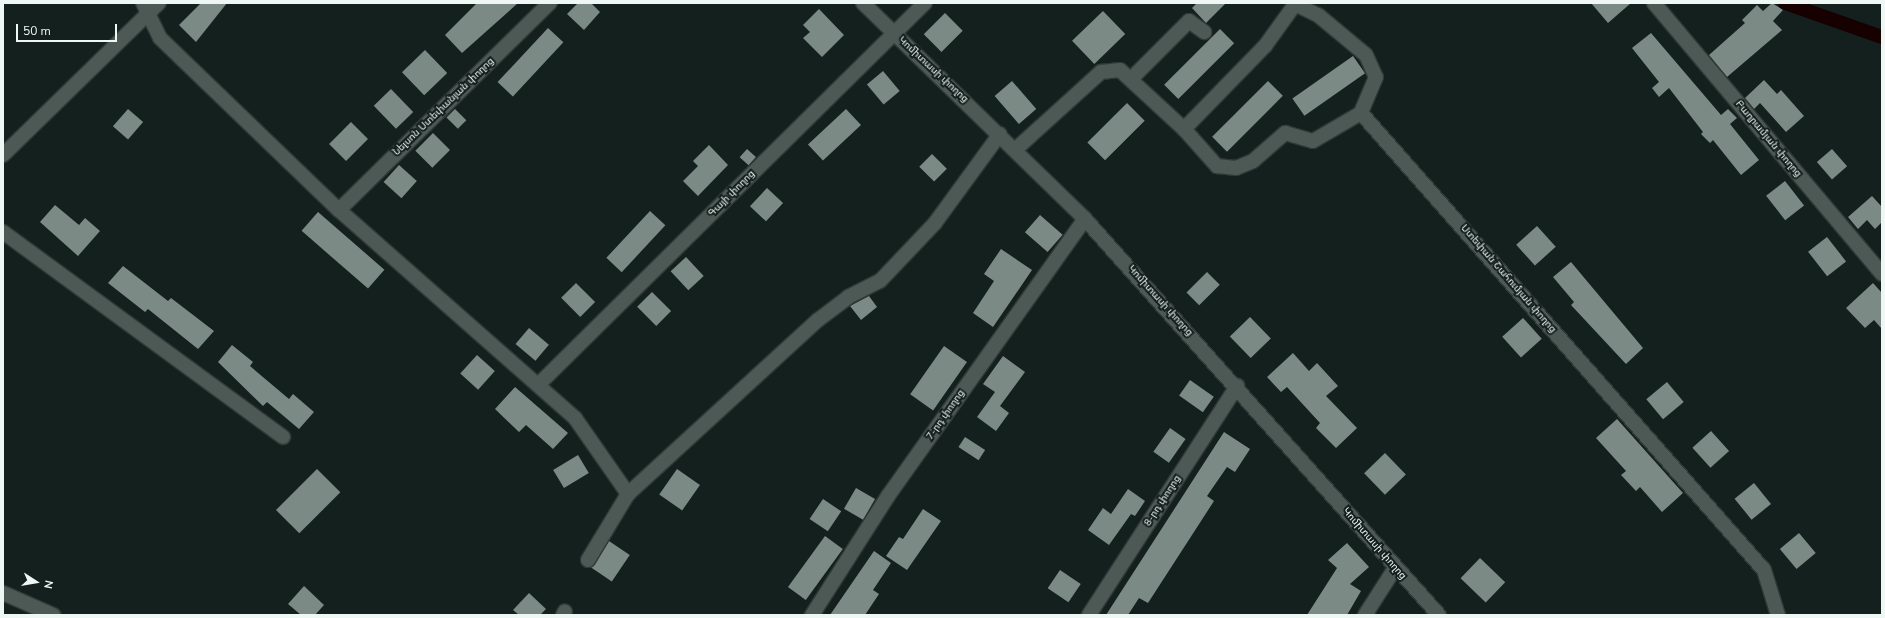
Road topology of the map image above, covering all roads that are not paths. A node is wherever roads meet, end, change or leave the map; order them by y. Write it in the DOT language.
graph roads {
  1 [pos="550,3"];
  2 [pos="863,3"];
  3 [pos="925,3"];
  4 [pos="1654,3"];
  5 [pos="1296,4"];
  6 [pos="151,6"];
  7 [pos="1204,32"];
  8 [pos="894,33"];
  9 [pos="1131,79"];
  10 [pos="1361,113"];
  11 [pos="1184,129"];
  12 [pos="1000,134"];
  13 [pos="1016,149"];
  14 [pos="3,155"];
  15 [pos="339,210"];
  16 [pos="1085,219"];
  17 [pos="3,232"];
  18 [pos="1882,274"];
  19 [pos="538,386"];
  20 [pos="1237,386"];
  21 [pos="283,437"];
  22 [pos="628,494"];
  23 [pos="588,560"];
  24 [pos="1395,568"];
  25 [pos="3,593"];
  26 [pos="53,615"];
  27 [pos="812,615"];
  28 [pos="1089,615"];
  29 [pos="1365,615"];
  30 [pos="1439,615"];
  31 [pos="1778,615"];
  1 -- 15 [label="street, Նելսոն Ստեփանյան փողոց"];
  2 -- 8 [label="street, Կոմիտասի փողոց"];
  3 -- 8 [label="street, Գայի փողոց"];
  4 -- 18 [label="street, Բաղրամյան փողոց"];
  5 -- 10 [label="street"];
  5 -- 11 [label="street"];
  6 -- 14 [label="street"];
  6 -- 15 [label="street"];
  7 -- 9 [label="street"];
  8 -- 12 [label="street, Կոմիտասի փողոց"];
  8 -- 19 [label="street, Գայի փողոց"];
  9 -- 11 [label="street"];
  9 -- 13 [label="street"];
  10 -- 11 [label="street"];
  10 -- 31 [label="street, Ստեփան Շահումյան փողոց"];
  12 -- 13 [label="street, Կոմիտասի փողոց"];
  12 -- 22 [label="street"];
  13 -- 16 [label="street, Կոմիտասի փողոց"];
  15 -- 19 [label="street"];
  16 -- 20 [label="street, Կոմիտասի փողոց"];
  16 -- 27 [label="street, 7-րդ փողոց"];
  17 -- 21 [label="street"];
  19 -- 22 [label="street"];
  20 -- 24 [label="street, Կոմիտասի փողոց"];
  20 -- 28 [label="street, 8-րդ փողոց"];
  22 -- 23 [label="street"];
  24 -- 29 [label="street"];
  24 -- 30 [label="street, Կոմիտասի փողոց"];
  25 -- 26 [label="street"];
}
